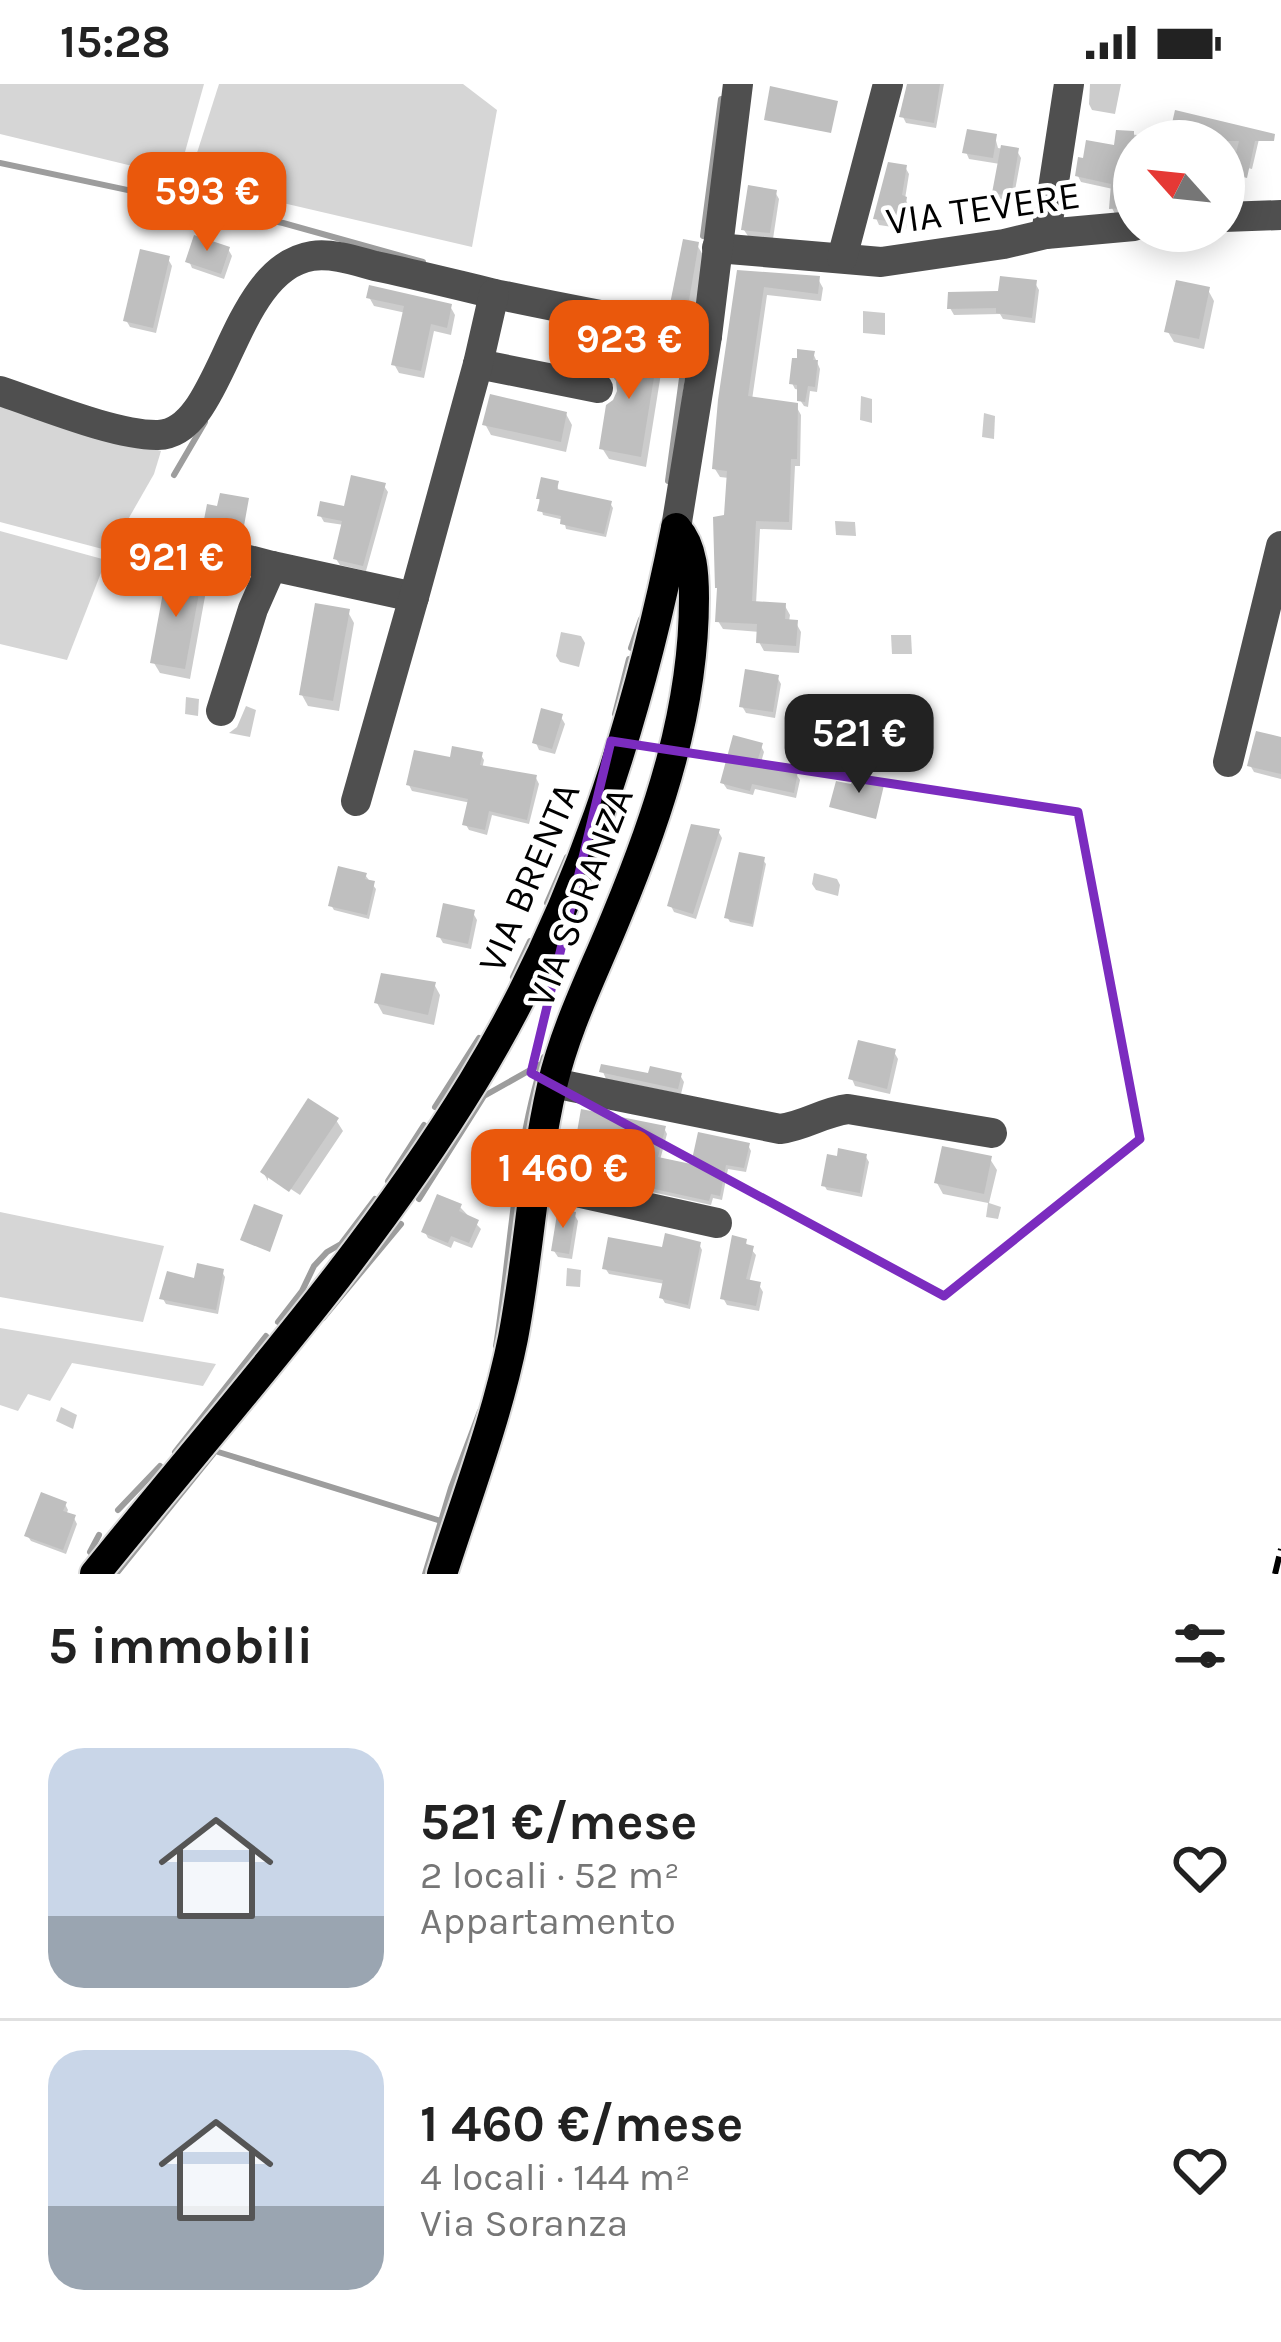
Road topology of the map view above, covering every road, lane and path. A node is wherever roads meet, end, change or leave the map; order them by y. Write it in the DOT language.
graph roads {
  1 [pos="738,84"];
  2 [pos="888,84"];
  3 [pos="1069,84"];
  4 [pos="1281,215"];
  5 [pos="1245,216"];
  6 [pos="1113,228"];
  7 [pos="1046,234"];
  8 [pos="718,248"];
  9 [pos="842,258"];
  10 [pos="494,293"];
  11 [pos="707,336"];
  12 [pos="478,364"];
  13 [pos="598,388"];
  14 [pos="0,391"];
  15 [pos="676,529"];
  16 [pos="1281,546"];
  17 [pos="206,549"];
  18 [pos="272,566"];
  19 [pos="414,597"];
  20 [pos="221,711"];
  21 [pos="1228,762"];
  22 [pos="356,801"];
  23 [pos="553,1083"];
  24 [pos="992,1133"];
  25 [pos="536,1183"];
  26 [pos="717,1223"];
  27 [pos="95,1574"];
  28 [pos="442,1574"];
  1 -- 8 [label="street, VIA BRENTA"];
  2 -- 9 [label="street, VIA TEVERE"];
  3 -- 7 [label="street"];
  4 -- 5 [label="street"];
  6 -- 7 [label="street, VIA TEVERE"];
  7 -- 9 [label="street, VIA TEVERE"];
  8 -- 9 [label="street, VIA TEVERE"];
  8 -- 11 [label="street, VIA BRENTA"];
  10 -- 11 [label="street"];
  10 -- 12 [label="street"];
  10 -- 14 [label="street"];
  11 -- 15 [label="street, VIA BRENTA"];
  12 -- 13 [label="street"];
  12 -- 19 [label="street"];
  15 -- 23 [label="main road, VIA SORANZA"];
  15 -- 27 [label="main road, VIA BRENTA"];
  16 -- 21 [label="street"];
  17 -- 18 [label="street"];
  18 -- 19 [label="street"];
  18 -- 20 [label="street"];
  19 -- 22 [label="street"];
  23 -- 24 [label="street"];
  23 -- 25 [label="main road, VIA SORANZA"];
  25 -- 26 [label="street"];
  25 -- 28 [label="main road, VIA SORANZA"];
}
